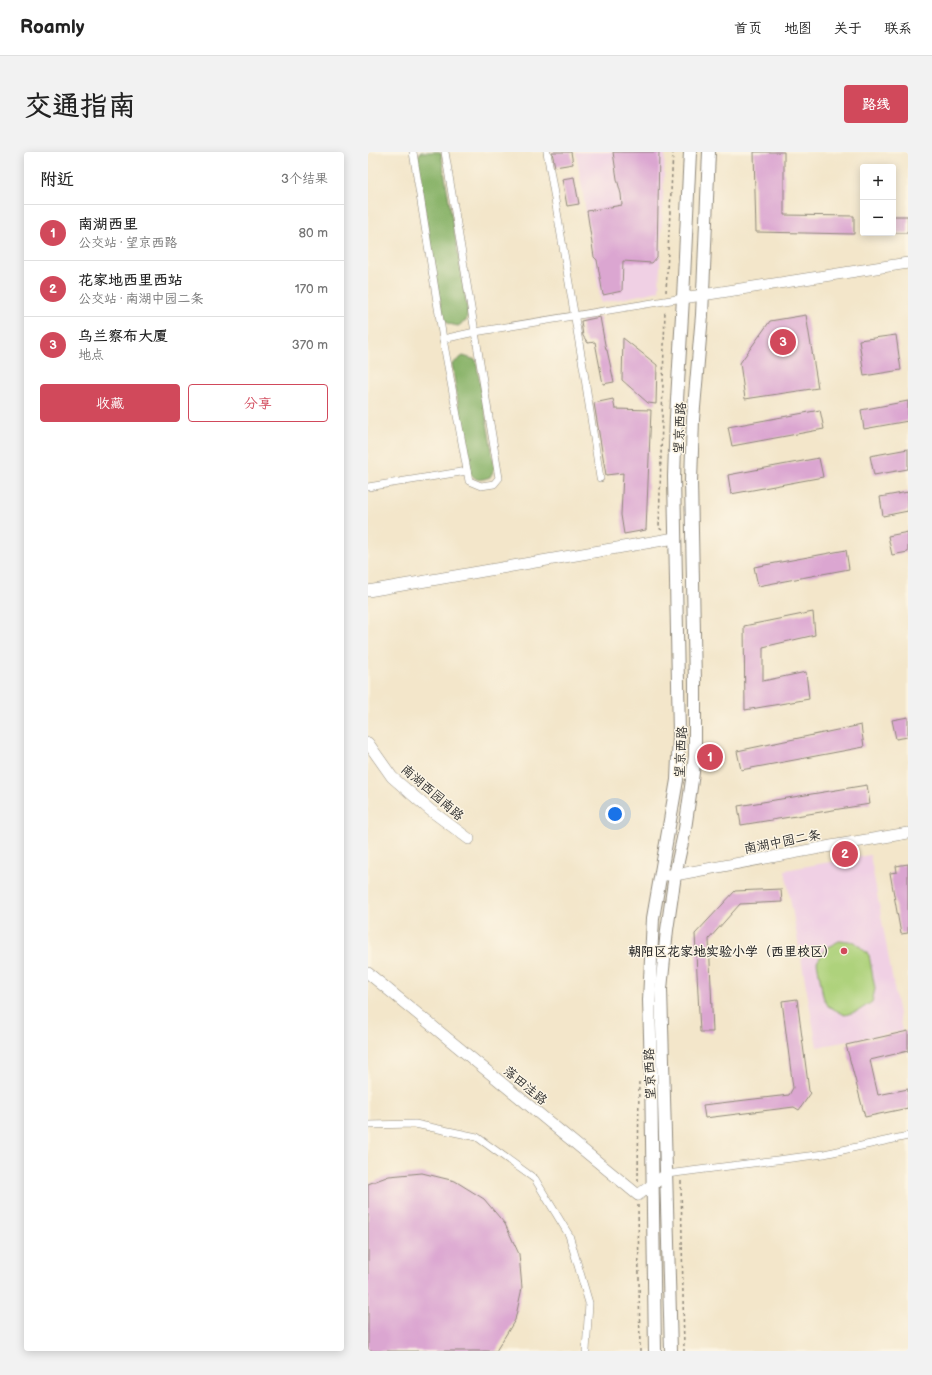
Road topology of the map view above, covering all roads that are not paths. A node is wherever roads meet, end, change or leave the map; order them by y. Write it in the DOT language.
graph roads {
  1 [pos="413,152"];
  2 [pos="445,152"];
  3 [pos="547,152"];
  4 [pos="690,152"];
  5 [pos="709,152"];
  6 [pos="908,263"];
  7 [pos="703,295"];
  8 [pos="683,298"];
  9 [pos="574,315"];
  10 [pos="475,332"];
  11 [pos="443,339"];
  12 [pos="467,471"];
  13 [pos="600,478"];
  14 [pos="368,487"];
  15 [pos="675,538"];
  16 [pos="368,591"];
  17 [pos="368,743"];
  18 [pos="908,833"];
  19 [pos="469,839"];
  20 [pos="661,875"];
  21 [pos="675,875"];
  22 [pos="368,973"];
  23 [pos="368,1125"];
  24 [pos="908,1136"];
  25 [pos="666,1174"];
  26 [pos="653,1184"];
  27 [pos="586,1351"];
  28 [pos="655,1351"];
  29 [pos="671,1351"];
  1 -- 11 [label="street"];
  2 -- 10 [label="street"];
  3 -- 9 [label="street"];
  4 -- 8 [label="main road, 望京西路"];
  5 -- 7 [label="main road, 望京西路"];
  6 -- 7 [label="street"];
  7 -- 8 [label="street"];
  7 -- 21 [label="main road, 望京西路"];
  8 -- 9 [label="street"];
  8 -- 15 [label="main road, 望京西路"];
  9 -- 10 [label="street"];
  9 -- 13 [label="street"];
  10 -- 11 [label="street"];
  10 -- 12 [label="street"];
  11 -- 12 [label="street"];
  12 -- 14 [label="street"];
  15 -- 16 [label="street"];
  15 -- 20 [label="main road, 望京西路"];
  17 -- 19 [label="street, 南湖西园南路"];
  18 -- 21 [label="street, 南湖中园二条"];
  20 -- 21 [label="street, 南湖中园二条"];
  20 -- 26 [label="main road, 望京西路"];
  21 -- 25 [label="main road, 望京西路"];
  22 -- 26 [label="street, 落田洼路"];
  23 -- 27 [label="street"];
  24 -- 25 [label="street"];
  25 -- 26 [label="street"];
  25 -- 29 [label="main road, 望京西路"];
  26 -- 28 [label="main road, 望京西路"];
}
